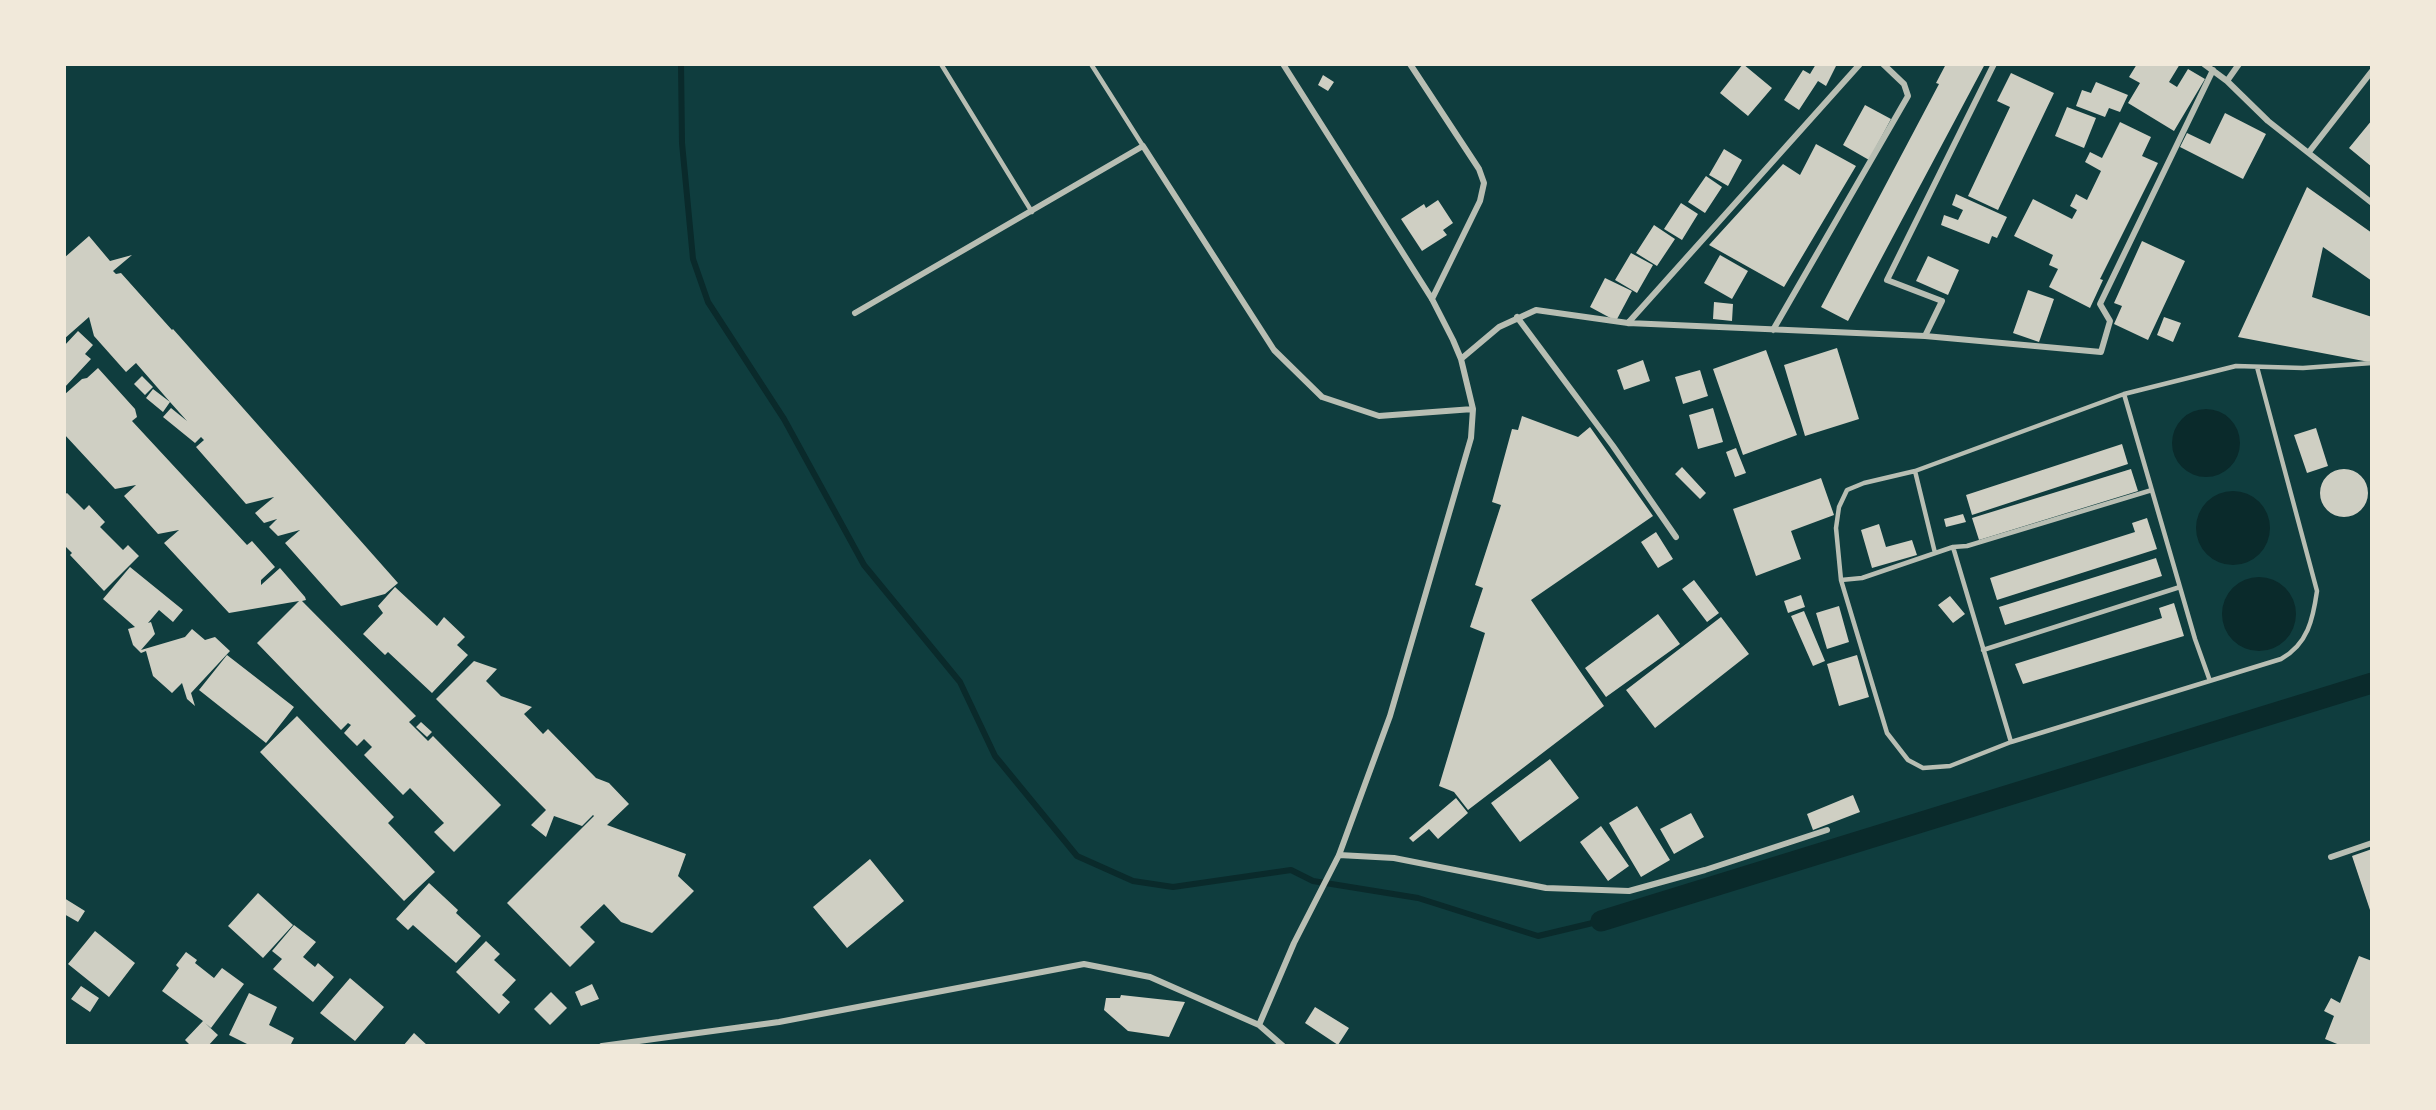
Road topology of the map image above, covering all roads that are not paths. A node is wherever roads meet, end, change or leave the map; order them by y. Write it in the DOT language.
graph roads {
  1 [pos="941,64"];
  2 [pos="1091,64"];
  3 [pos="1283,64"];
  4 [pos="1410,64"];
  5 [pos="1860,64"];
  6 [pos="1883,64"];
  7 [pos="1994,64"];
  8 [pos="2205,64"];
  9 [pos="2239,64"];
  10 [pos="2213,70"];
  11 [pos="2372,71"];
  12 [pos="2227,81"];
  13 [pos="1143,146"];
  14 [pos="2309,152"];
  15 [pos="2372,203"];
  16 [pos="1032,212"];
  17 [pos="1432,299"];
  18 [pos="855,313"];
  19 [pos="1517,317"];
  20 [pos="1629,324"];
  21 [pos="1773,330"];
  22 [pos="1925,336"];
  23 [pos="1461,359"];
  24 [pos="2372,363"];
  25 [pos="2257,367"];
  26 [pos="2124,393"];
  27 [pos="1473,409"];
  28 [pos="1915,471"];
  29 [pos="2152,490"];
  30 [pos="1676,537"];
  31 [pos="1953,547"];
  32 [pos="1935,553"];
  33 [pos="1841,580"];
  34 [pos="2180,587"];
  35 [pos="1983,650"];
  36 [pos="2210,681"];
  37 [pos="2011,742"];
  38 [pos="1827,830"];
  39 [pos="2372,843"];
  40 [pos="1338,855"];
  41 [pos="2331,857"];
  42 [pos="1259,1025"];
  43 [pos="602,1046"];
  44 [pos="1283,1046"];
  1 -- 16 [label="lane"];
  2 -- 13 [label="lane"];
  3 -- 17 [label="street"];
  4 -- 17 [label="street"];
  5 -- 20 [label="street"];
  6 -- 21 [label="street"];
  7 -- 22 [label="street"];
  8 -- 10 [label="street"];
  9 -- 12 [label="street"];
  10 -- 12 [label="street"];
  10 -- 22 [label="street"];
  11 -- 14 [label="street"];
  12 -- 14 [label="street"];
  13 -- 16 [label="street"];
  13 -- 27 [label="street"];
  14 -- 15 [label="street"];
  16 -- 18 [label="street"];
  17 -- 23 [label="street"];
  19 -- 20 [label="street"];
  19 -- 23 [label="street"];
  19 -- 30 [label="street"];
  20 -- 21 [label="street"];
  21 -- 22 [label="street"];
  23 -- 27 [label="street"];
  24 -- 25 [label="lane"];
  25 -- 26 [label="lane"];
  25 -- 36 [label="lane"];
  26 -- 28 [label="lane"];
  26 -- 29 [label="lane"];
  27 -- 40 [label="street"];
  28 -- 32 [label="lane"];
  28 -- 33 [label="lane"];
  29 -- 31 [label="lane"];
  29 -- 34 [label="lane"];
  31 -- 32 [label="lane"];
  31 -- 35 [label="lane"];
  32 -- 33 [label="lane"];
  33 -- 37 [label="lane"];
  34 -- 35 [label="lane"];
  34 -- 36 [label="lane"];
  35 -- 37 [label="lane"];
  36 -- 37 [label="lane"];
  38 -- 40 [label="street"];
  39 -- 41 [label="street"];
  40 -- 42 [label="street"];
  42 -- 43 [label="street"];
  42 -- 44 [label="street"];
}
